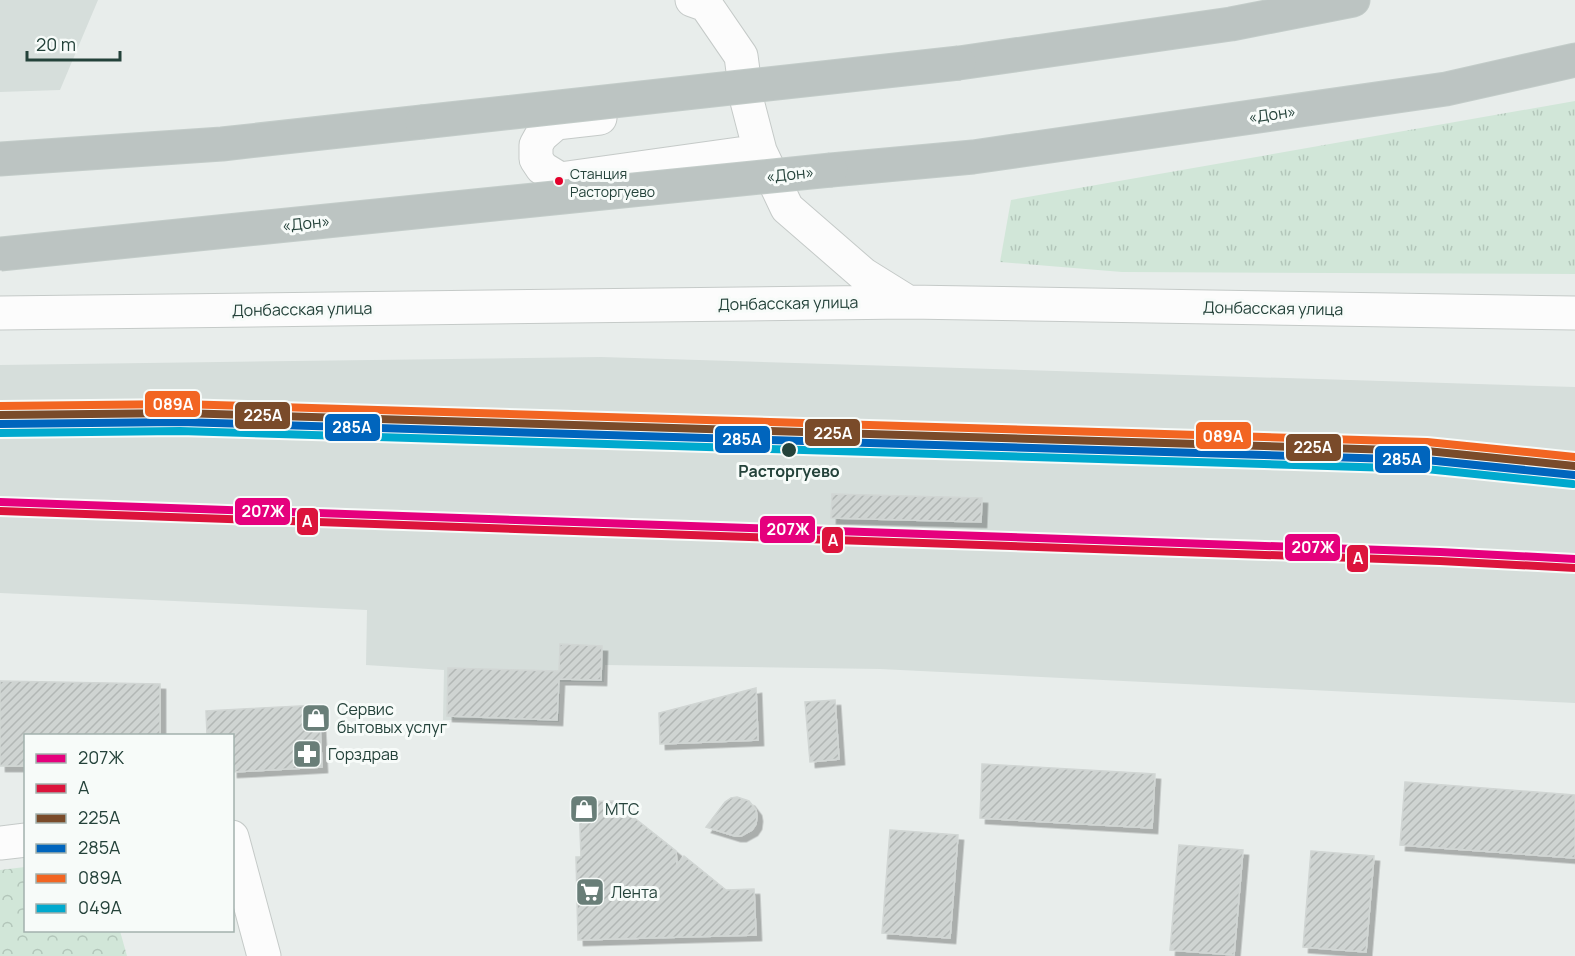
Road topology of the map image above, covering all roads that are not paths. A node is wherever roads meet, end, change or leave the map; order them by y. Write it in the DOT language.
graph roads {
  1 [pos="692,0"];
  2 [pos="1353,0"];
  3 [pos="1575,60"];
  4 [pos="747,101"];
  5 [pos="760,151"];
  6 [pos="0,159"];
  7 [pos="0,254"];
  8 [pos="908,302"];
  9 [pos="0,313"];
  10 [pos="1575,313"];
  11 [pos="24,840"];
  12 [pos="0,843"];
  13 [pos="234,844"];
  14 [pos="264,956"];
  1 -- 4 [label="street"];
  2 -- 6 [label="highway, bridge"];
  3 -- 7 [label="highway, «Дон», bridge"];
  4 -- 5 [label="street"];
  4 -- 5 [label="street"];
  5 -- 8 [label="street"];
  8 -- 9 [label="street, Донбасская улица"];
  8 -- 10 [label="street, Донбасская улица"];
  11 -- 12 [label="street"];
  13 -- 14 [label="street"];
}
